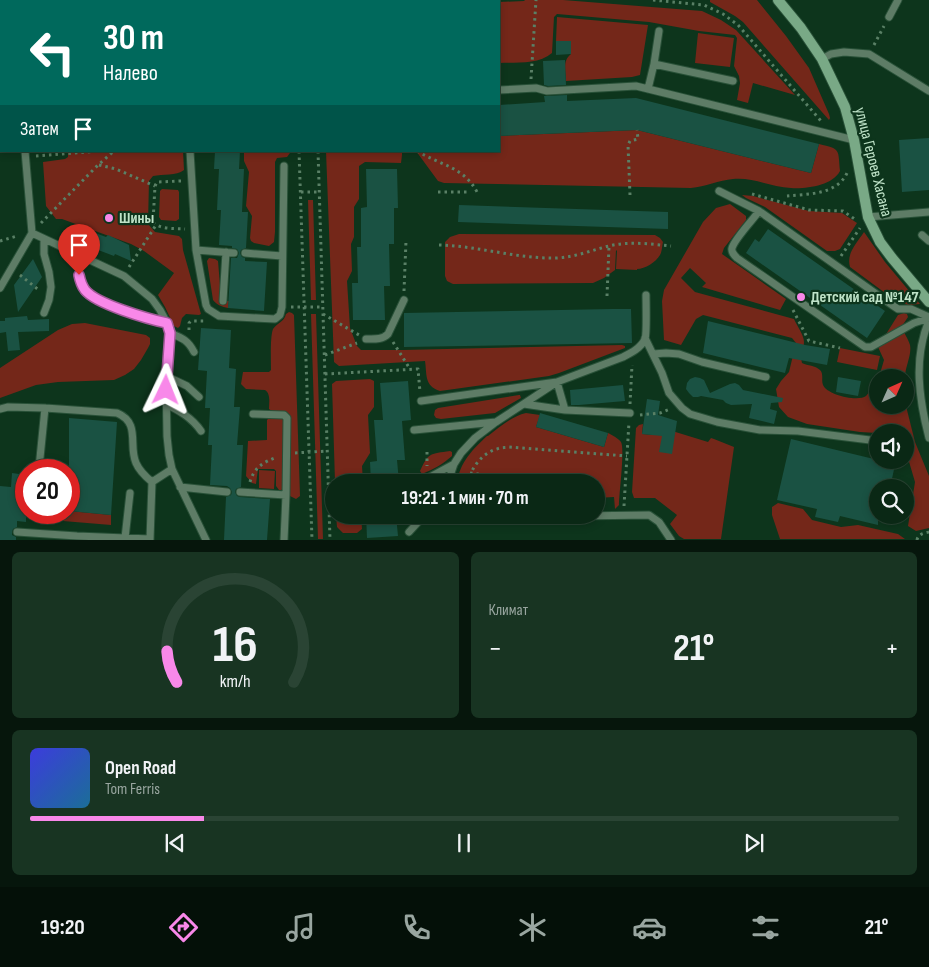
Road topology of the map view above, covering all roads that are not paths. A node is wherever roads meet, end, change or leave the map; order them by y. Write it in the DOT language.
graph roads {
  1 [pos="778,0"];
  2 [pos="898,0"];
  3 [pos="889,17"];
  4 [pos="659,31"];
  5 [pos="822,59"];
  6 [pos="654,64"];
  7 [pos="733,81"];
  8 [pos="648,89"];
  9 [pos="500,90"];
  10 [pos="929,91"];
  11 [pos="854,140"];
  12 [pos="190,152"];
  13 [pos="26,154"];
  14 [pos="284,166"];
  15 [pos="719,191"];
  16 [pos="759,212"];
  17 [pos="929,212"];
  18 [pos="868,217"];
  19 [pos="32,233"];
  20 [pos="922,235"];
  21 [pos="44,239"];
  22 [pos="929,241"];
  23 [pos="196,250"];
  24 [pos="226,252"];
  25 [pos="234,253"];
  26 [pos="246,253"];
  27 [pos="282,256"];
  28 [pos="79,275"];
  29 [pos="0,288"];
  30 [pos="646,295"];
  31 [pos="404,300"];
  32 [pos="224,301"];
  33 [pos="929,302"];
  34 [pos="44,313"];
  35 [pos="929,319"];
  36 [pos="167,323"];
  37 [pos="170,333"];
  38 [pos="646,338"];
  39 [pos="366,339"];
  40 [pos="194,352"];
  41 [pos="653,354"];
  42 [pos="166,376"];
  43 [pos="766,377"];
  44 [pos="557,382"];
  45 [pos="199,397"];
  46 [pos="421,401"];
  47 [pos="166,404"];
  48 [pos="524,404"];
  49 [pos="45,408"];
  50 [pos="0,410"];
  51 [pos="565,410"];
  52 [pos="253,414"];
  53 [pos="633,414"];
  54 [pos="496,422"];
  55 [pos="414,430"];
  56 [pos="201,431"];
  57 [pos="929,438"];
  58 [pos="869,440"];
  59 [pos="40,459"];
  60 [pos="454,464"];
  61 [pos="172,469"];
  62 [pos="435,474"];
  63 [pos="451,474"];
  64 [pos="152,482"];
  65 [pos="180,487"];
  66 [pos="227,492"];
  67 [pos="240,492"];
  68 [pos="130,493"];
  69 [pos="286,495"];
  70 [pos="605,516"];
  71 [pos="416,524"];
  72 [pos="16,532"];
  73 [pos="409,532"];
  74 [pos="125,538"];
  75 [pos="150,539"];
  76 [pos="206,540"];
  77 [pos="284,540"];
  78 [pos="671,540"];
  1 -- 5 [label="main road, улица Героев Хасана"];
  2 -- 3 [label="lane"];
  4 -- 6 [label="lane"];
  5 -- 10 [label="lane"];
  5 -- 11 [label="main road, улица Героев Хасана"];
  6 -- 7 [label="lane"];
  6 -- 8 [label="lane"];
  8 -- 9 [label="lane"];
  8 -- 11 [label="lane"];
  11 -- 18 [label="main road, улица Героев Хасана"];
  12 -- 23 [label="lane"];
  13 -- 19 [label="lane"];
  14 -- 27 [label="lane"];
  15 -- 16 [label="lane"];
  16 -- 35 [label="lane"];
  16 -- 35 [label="lane"];
  17 -- 18 [label="lane"];
  18 -- 33 [label="main road, улица Героев Хасана"];
  19 -- 21 [label="lane"];
  19 -- 29 [label="lane"];
  20 -- 22 [label="lane"];
  21 -- 34 [label="lane"];
  21 -- 36 [label="lane"];
  23 -- 24 [label="lane"];
  23 -- 27 [label="lane"];
  24 -- 25 [label="lane"];
  24 -- 32 [label="lane"];
  26 -- 27 [label="lane"];
  28 -- 36 [label="lane"];
  30 -- 38 [label="lane"];
  31 -- 39 [label="lane"];
  35 -- 57 [label="lane"];
  36 -- 37 [label="lane"];
  37 -- 40 [label="lane"];
  37 -- 42 [label="lane"];
  38 -- 41 [label="lane"];
  38 -- 44 [label="lane"];
  41 -- 43 [label="lane"];
  41 -- 58 [label="lane"];
  42 -- 45 [label="lane"];
  42 -- 47 [label="lane"];
  44 -- 46 [label="lane"];
  44 -- 48 [label="lane"];
  44 -- 51 [label="lane"];
  47 -- 56 [label="lane"];
  47 -- 61 [label="lane"];
  48 -- 51 [label="lane"];
  48 -- 54 [label="lane"];
  49 -- 50 [label="lane"];
  49 -- 59 [label="lane"];
  49 -- 64 [label="lane"];
  51 -- 53 [label="lane"];
  52 -- 69 [label="lane"];
  54 -- 55 [label="lane"];
  54 -- 60 [label="lane"];
  60 -- 62 [label="lane"];
  60 -- 63 [label="lane"];
  61 -- 64 [label="lane"];
  61 -- 65 [label="lane"];
  64 -- 75 [label="lane"];
  65 -- 66 [label="lane"];
  65 -- 76 [label="lane"];
  67 -- 69 [label="lane"];
  68 -- 74 [label="lane"];
  69 -- 77 [label="lane"];
  70 -- 78 [label="lane"];
  71 -- 73 [label="lane"];
  72 -- 74 [label="lane"];
  74 -- 75 [label="lane"];
}
